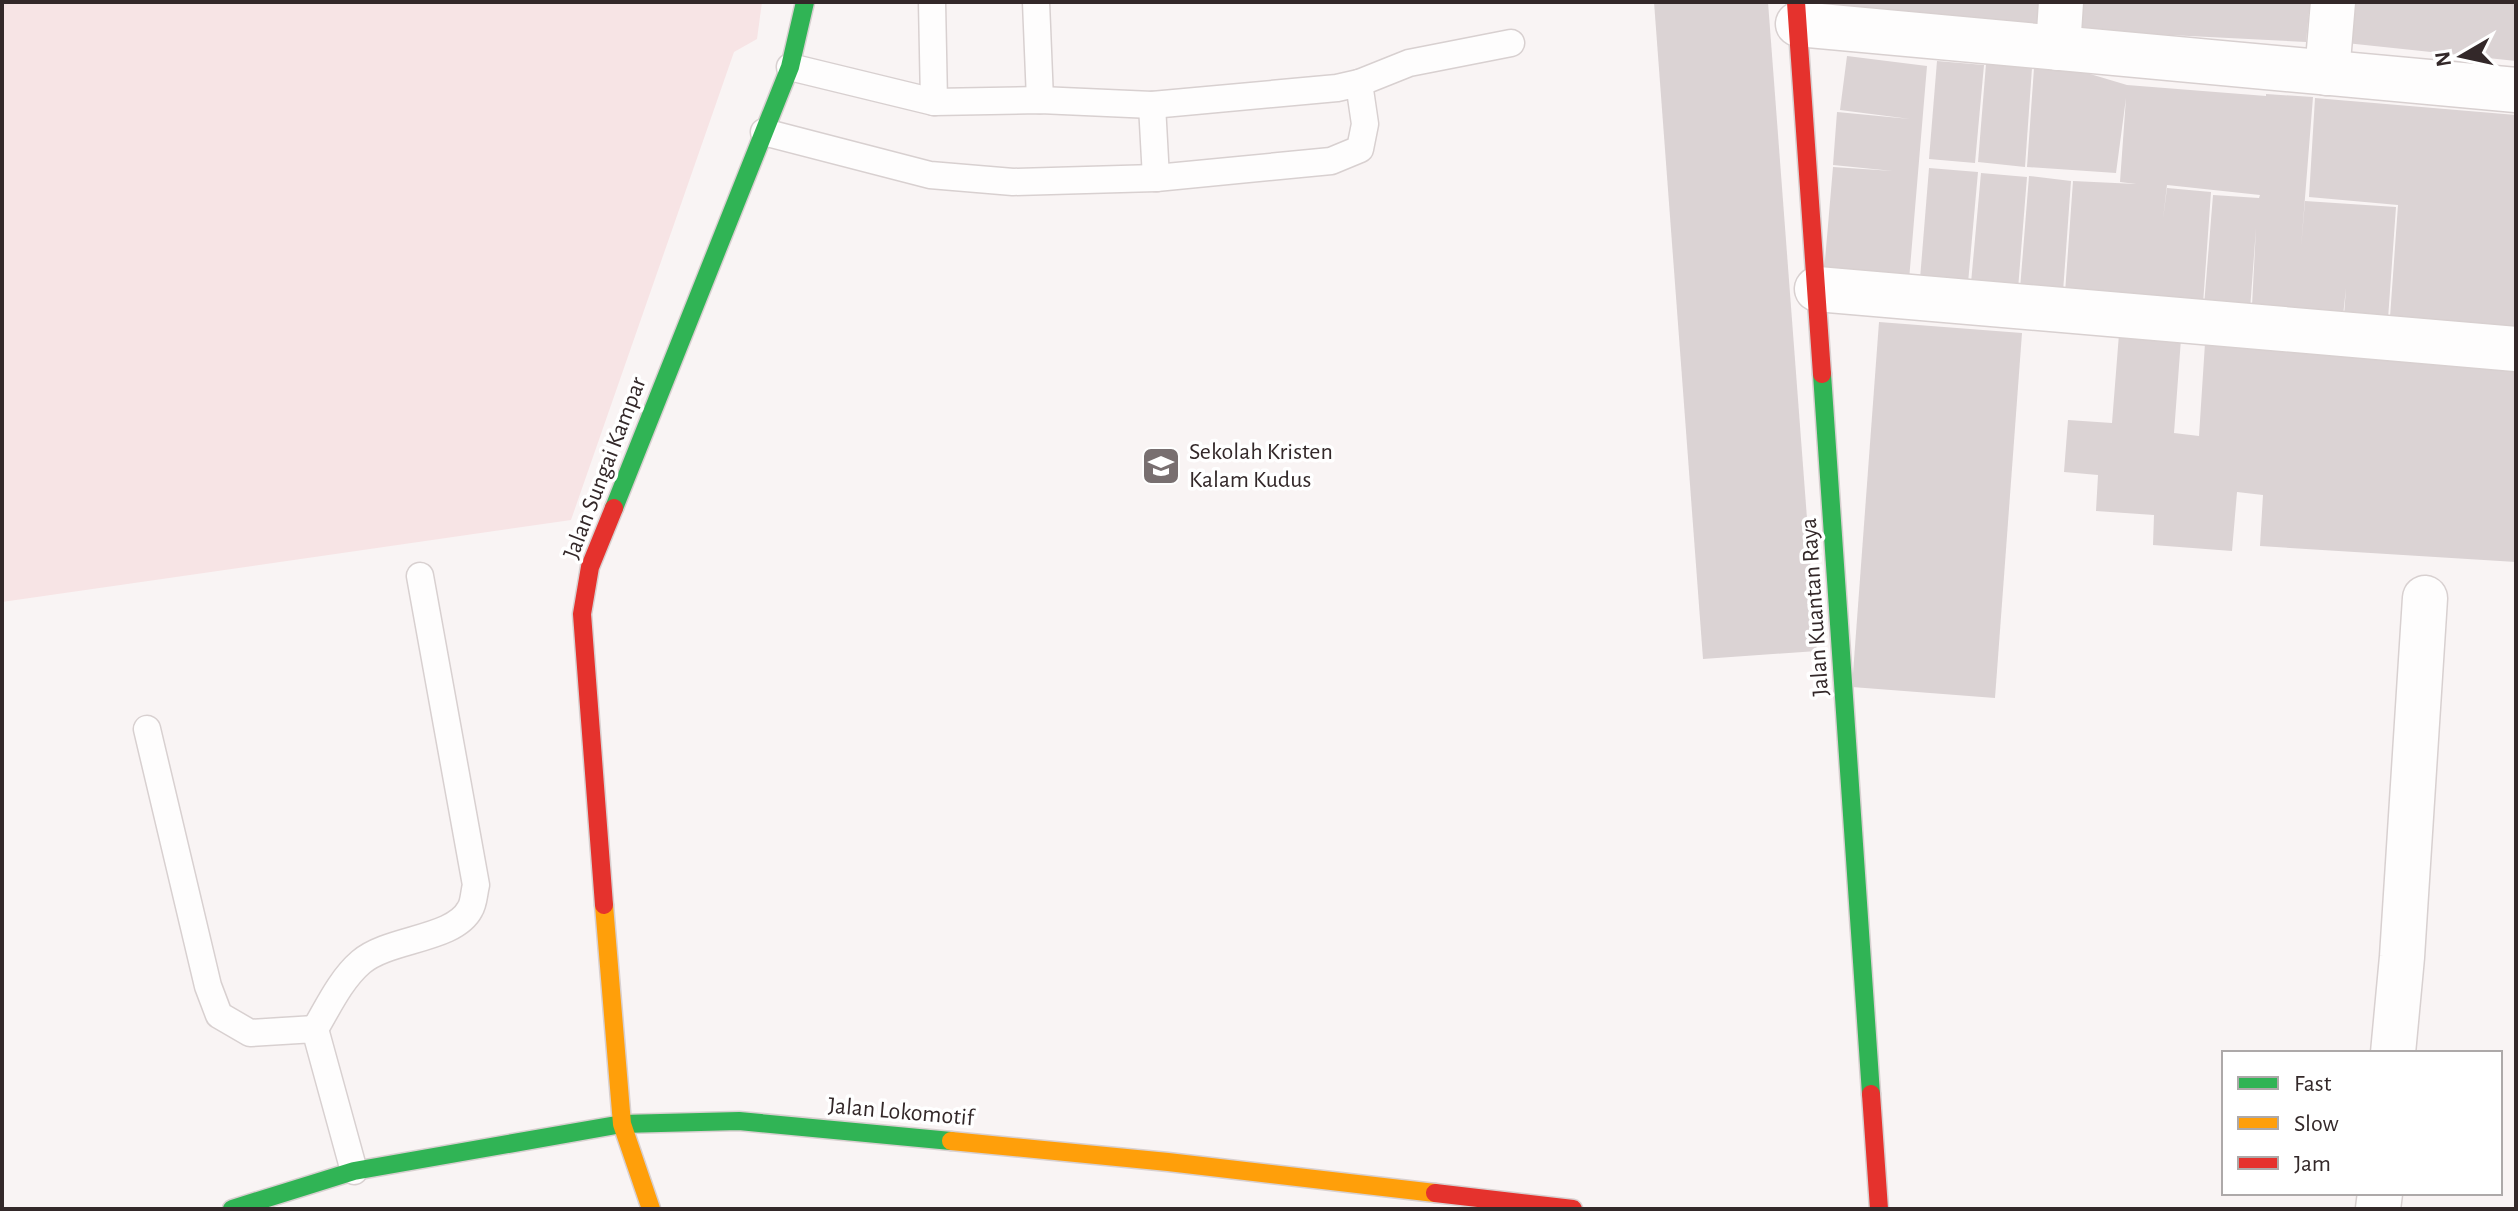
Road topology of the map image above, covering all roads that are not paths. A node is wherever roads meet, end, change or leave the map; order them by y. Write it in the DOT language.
graph roads {
  1 [pos="805,2"];
  2 [pos="932,2"];
  3 [pos="1036,2"];
  4 [pos="2061,2"];
  5 [pos="2333,2"];
  6 [pos="1797,13"];
  7 [pos="1511,43"];
  8 [pos="2058,48"];
  9 [pos="790,67"];
  10 [pos="2327,73"];
  11 [pos="1359,83"];
  12 [pos="2516,90"];
  13 [pos="1040,100"];
  14 [pos="934,102"];
  15 [pos="1152,105"];
  16 [pos="764,132"];
  17 [pos="1156,178"];
  18 [pos="1817,289"];
  19 [pos="2516,349"];
  20 [pos="420,576"];
  21 [pos="2425,598"];
  22 [pos="147,729"];
  23 [pos="315,1029"];
  24 [pos="2393,1051"];
  25 [pos="622,1124"];
  26 [pos="354,1171"];
  27 [pos="232,1209"];
  28 [pos="651,1209"];
  29 [pos="1573,1209"];
  30 [pos="1879,1209"];
  1 -- 9 [label="street, Jalan Sungai Kampar"];
  2 -- 14 [label="lane"];
  3 -- 13 [label="lane"];
  4 -- 8 [label="street"];
  5 -- 10 [label="street"];
  6 -- 8 [label="street"];
  6 -- 18 [label="street, Jalan Kuantan Raya"];
  7 -- 11 [label="lane"];
  8 -- 10 [label="street"];
  9 -- 14 [label="lane"];
  9 -- 16 [label="street, Jalan Sungai Kampar"];
  10 -- 12 [label="street"];
  11 -- 15 [label="lane"];
  11 -- 17 [label="lane"];
  13 -- 14 [label="lane"];
  13 -- 15 [label="lane"];
  15 -- 17 [label="lane"];
  16 -- 17 [label="lane"];
  16 -- 25 [label="street, Jalan Sungai Kampar"];
  18 -- 19 [label="street"];
  18 -- 30 [label="street, Jalan Kuantan Raya"];
  20 -- 23 [label="lane"];
  21 -- 24 [label="street"];
  22 -- 23 [label="lane"];
  23 -- 26 [label="lane"];
  25 -- 26 [label="street, Jalan Lokomotif"];
  25 -- 28 [label="street, Jalan Sungai Kampar"];
  25 -- 29 [label="street, Jalan Lokomotif"];
  26 -- 27 [label="street, Jalan Lokomotif"];
}
